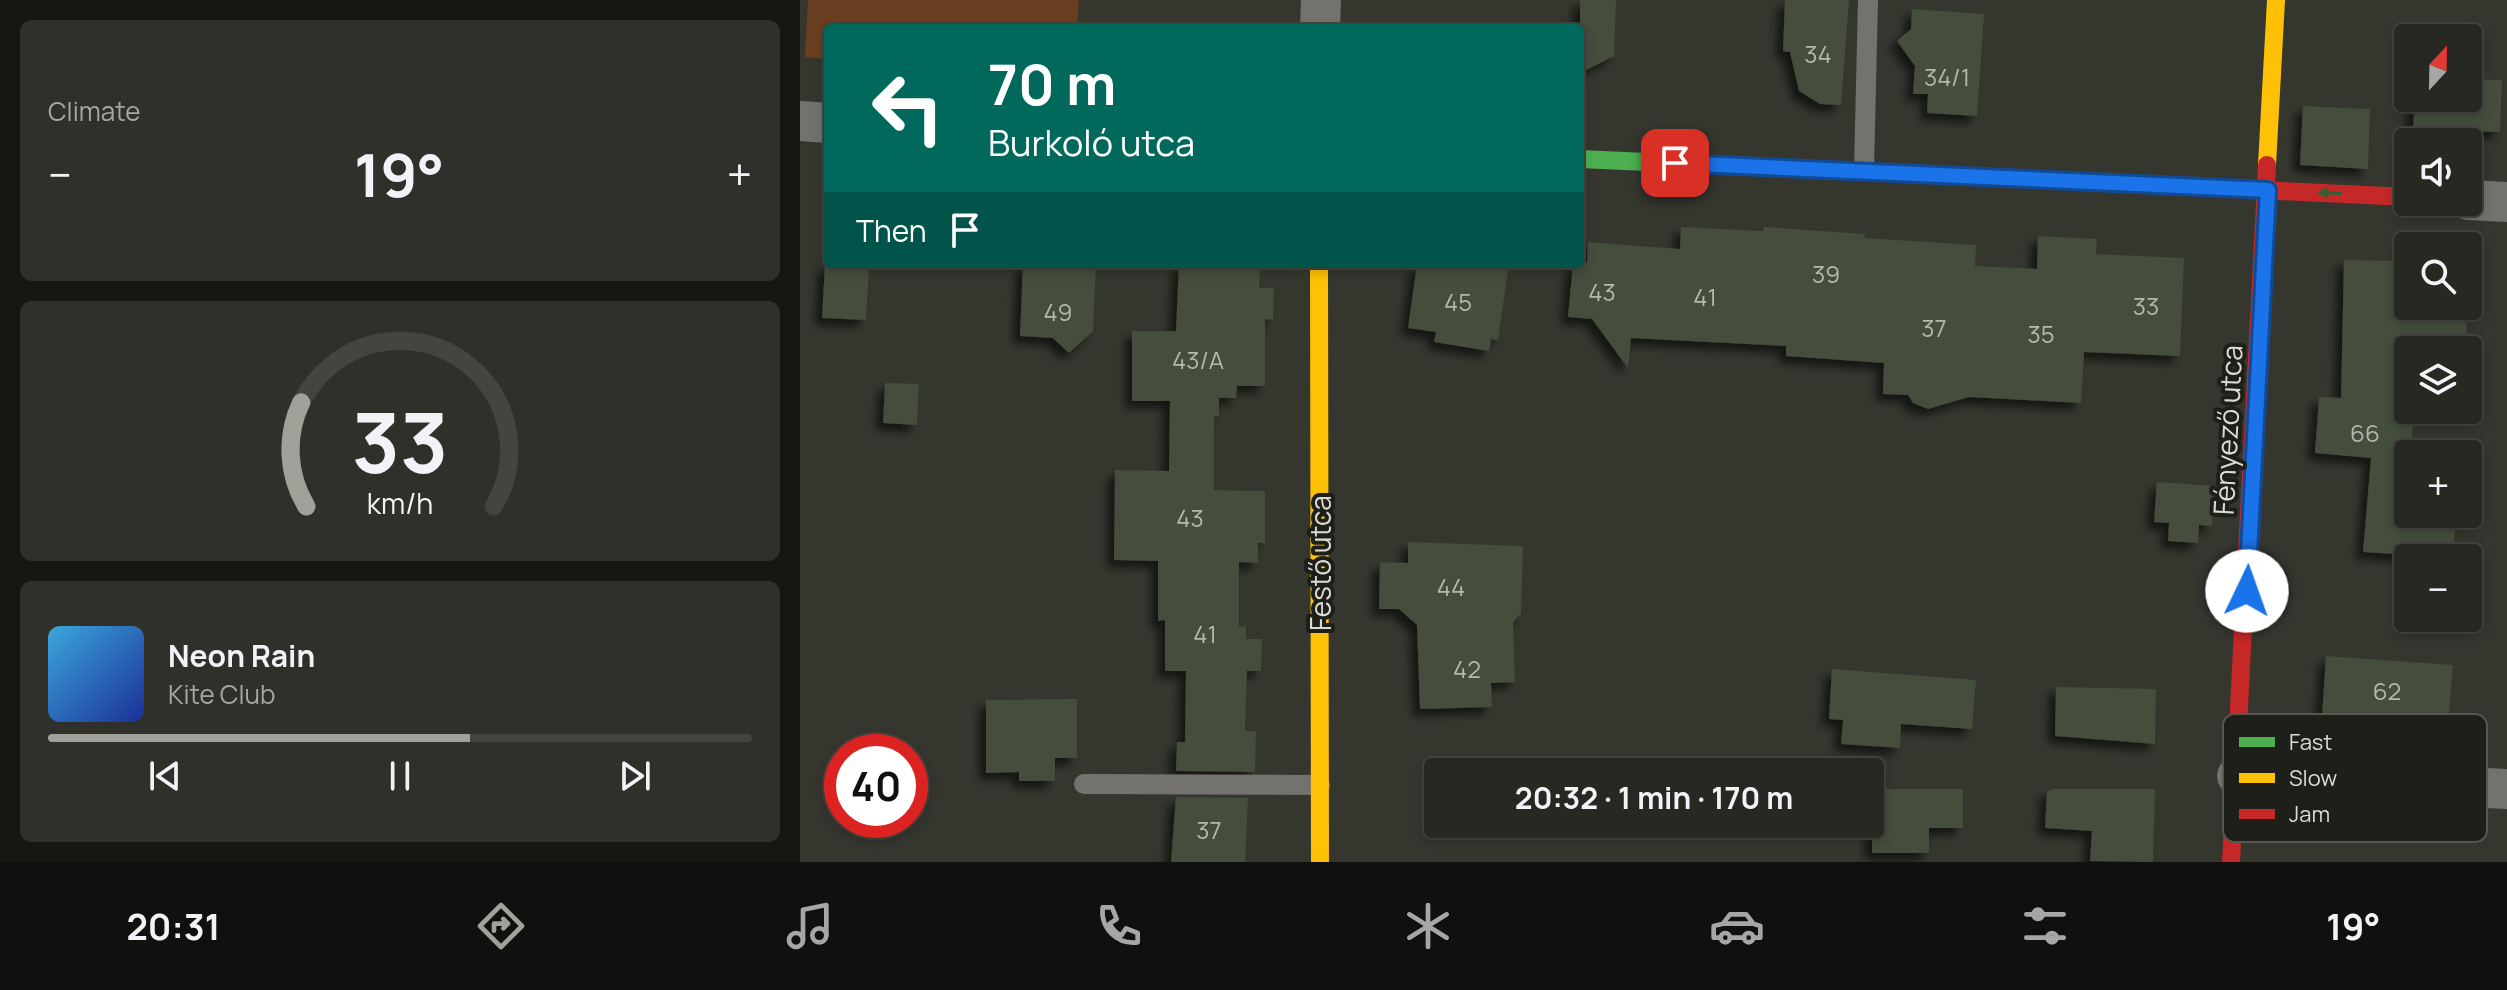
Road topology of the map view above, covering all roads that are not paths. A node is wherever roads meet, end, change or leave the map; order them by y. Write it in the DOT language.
graph roads {
  1 [pos="1321,0"];
  2 [pos="1868,0"];
  3 [pos="2276,0"];
  4 [pos="1320,24"];
  5 [pos="800,121"];
  6 [pos="824,123"];
  7 [pos="1584,159"];
  8 [pos="1864,170"];
  9 [pos="2268,190"];
  10 [pos="2394,196"];
  11 [pos="2482,201"];
  12 [pos="2507,202"];
  13 [pos="1319,268"];
  14 [pos="2240,714"];
  15 [pos="1084,784"];
  16 [pos="1320,785"];
  17 [pos="2487,788"];
  18 [pos="2507,789"];
  19 [pos="2232,842"];
  20 [pos="1320,862"];
  21 [pos="2231,862"];
  1 -- 4 [label="street"];
  2 -- 8 [label="lane"];
  3 -- 9 [label="street, Fényező utca"];
  5 -- 6 [label="street"];
  7 -- 8 [label="street"];
  8 -- 9 [label="street"];
  10 -- 9 [label="street, one-way"];
  9 -- 14 [label="street, Fényező utca"];
  11 -- 12 [label="street"];
  13 -- 16 [label="street, Festő utca"];
  15 -- 16 [label="lane"];
  16 -- 20 [label="street, Festő utca"];
  17 -- 18 [label="street"];
  19 -- 21 [label="street, Fényező utca"];
}
